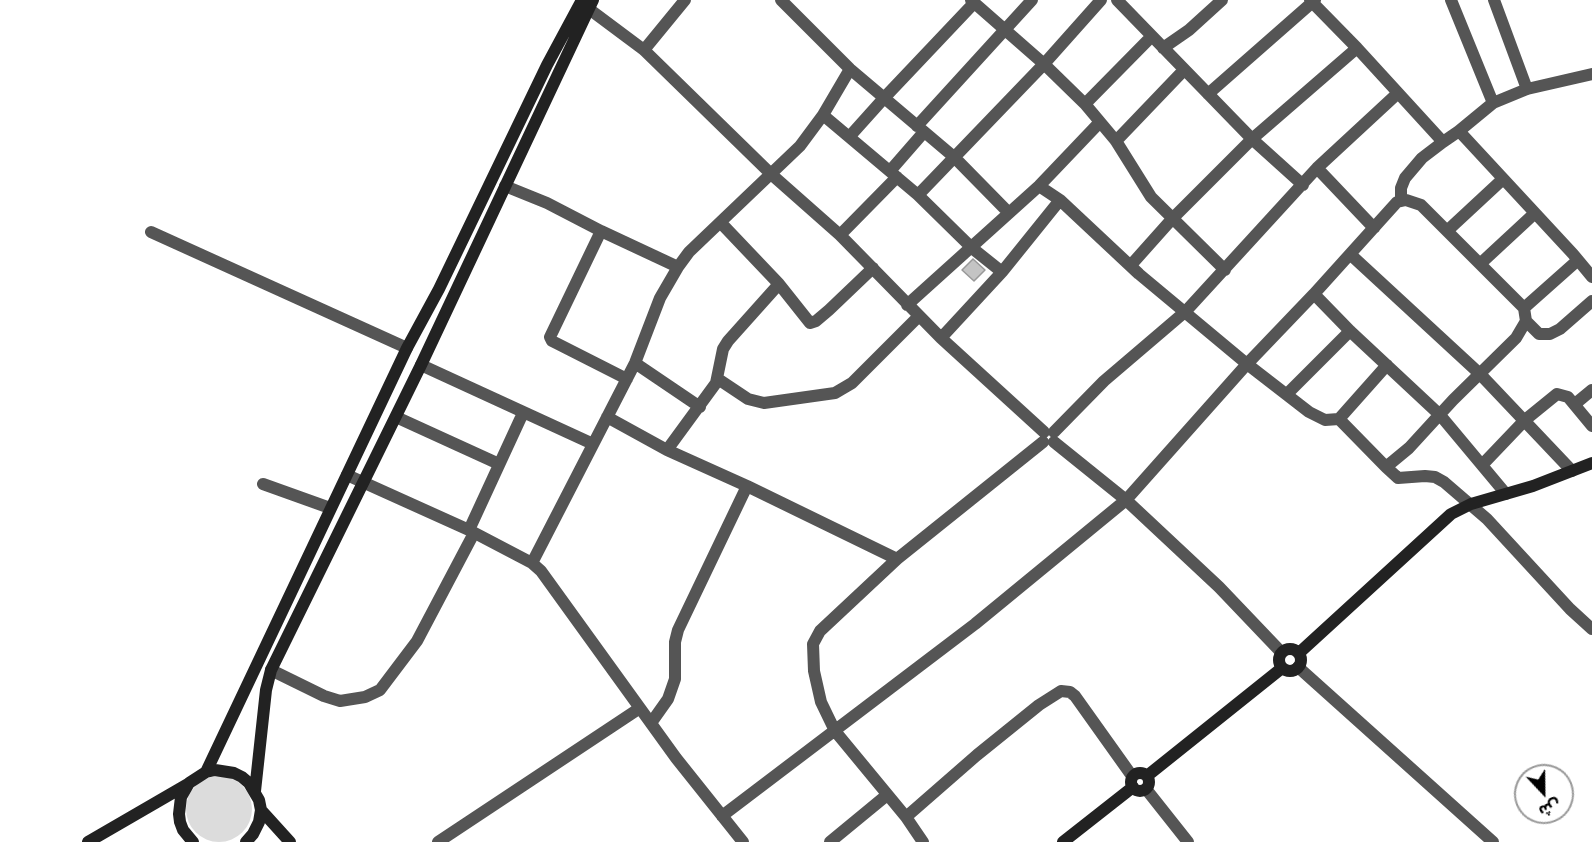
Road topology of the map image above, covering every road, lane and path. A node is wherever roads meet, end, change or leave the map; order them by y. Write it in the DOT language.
graph roads {
  1 [pos="686,0"];
  2 [pos="781,0"];
  3 [pos="1032,0"];
  4 [pos="1101,0"];
  5 [pos="1117,0"];
  6 [pos="1222,0"];
  7 [pos="1452,0"];
  8 [pos="1494,0"];
  9 [pos="972,1"];
  10 [pos="1312,1"];
  11 [pos="586,3"];
  12 [pos="1005,30"];
  13 [pos="1152,36"];
  14 [pos="1163,48"];
  15 [pos="1357,48"];
  16 [pos="644,50"];
  17 [pos="1044,64"];
  18 [pos="850,69"];
  19 [pos="1184,70"];
  20 [pos="1592,74"];
  21 [pos="1527,89"];
  22 [pos="1398,93"];
  23 [pos="1208,94"];
  24 [pos="885,97"];
  25 [pos="1493,103"];
  26 [pos="1085,104"];
  27 [pos="823,115"];
  28 [pos="1100,122"];
  29 [pos="921,129"];
  30 [pos="1459,131"];
  31 [pos="850,136"];
  32 [pos="1252,139"];
  33 [pos="1116,141"];
  34 [pos="1443,142"];
  35 [pos="954,157"];
  36 [pos="1317,168"];
  37 [pos="771,174"];
  38 [pos="894,174"];
  39 [pos="1503,179"];
  40 [pos="1303,185"];
  41 [pos="505,186"];
  42 [pos="1039,186"];
  43 [pos="918,195"];
  44 [pos="1401,200"];
  45 [pos="1060,201"];
  46 [pos="1008,212"];
  47 [pos="1535,213"];
  48 [pos="1172,219"];
  49 [pos="721,223"];
  50 [pos="1374,228"];
  51 [pos="601,231"];
  52 [pos="1447,231"];
  53 [pos="151,232"];
  54 [pos="840,236"];
  55 [pos="972,248"];
  56 [pos="1351,255"];
  57 [pos="1578,260"];
  58 [pos="1480,264"];
  59 [pos="1131,265"];
  60 [pos="678,267"];
  61 [pos="873,268"];
  62 [pos="1225,270"];
  63 [pos="1002,272"];
  64 [pos="1592,277"];
  65 [pos="779,284"];
  66 [pos="1314,294"];
  67 [pos="1592,301"];
  68 [pos="907,305"];
  69 [pos="1186,311"];
  70 [pos="1525,314"];
  71 [pos="919,316"];
  72 [pos="1350,331"];
  73 [pos="941,338"];
  74 [pos="407,348"];
  75 [pos="635,363"];
  76 [pos="1247,364"];
  77 [pos="421,365"];
  78 [pos="1387,365"];
  79 [pos="1480,374"];
  80 [pos="627,379"];
  81 [pos="718,379"];
  82 [pos="1592,390"];
  83 [pos="1287,394"];
  84 [pos="1575,404"];
  85 [pos="700,407"];
  86 [pos="523,413"];
  87 [pos="1440,415"];
  88 [pos="396,417"];
  89 [pos="607,417"];
  90 [pos="1339,419"];
  91 [pos="1525,420"];
  92 [pos="1592,426"];
  93 [pos="1049,437"];
  94 [pos="593,444"];
  95 [pos="667,450"];
  96 [pos="1592,463"];
  97 [pos="499,464"];
  98 [pos="1483,464"];
  99 [pos="1386,467"];
  100 [pos="1572,471"];
  101 [pos="347,475"];
  102 [pos="362,482"];
  103 [pos="263,484"];
  104 [pos="747,486"];
  105 [pos="1506,494"];
  106 [pos="1126,500"];
  107 [pos="1471,504"];
  108 [pos="330,508"];
  109 [pos="471,532"];
  110 [pos="897,559"];
  111 [pos="532,563"];
  112 [pos="1592,629"];
  113 [pos="1281,652"];
  114 [pos="1299,653"];
  115 [pos="1298,667"];
  116 [pos="1282,668"];
  117 [pos="272,670"];
  118 [pos="640,708"];
  119 [pos="651,723"];
  120 [pos="835,731"];
  121 [pos="206,772"];
  122 [pos="1133,782"];
  123 [pos="1147,782"];
  124 [pos="189,783"];
  125 [pos="255,791"];
  126 [pos="887,795"];
  127 [pos="261,810"];
  128 [pos="722,816"];
  129 [pos="906,817"];
  130 [pos="88,842"];
  131 [pos="193,842"];
  132 [pos="246,842"];
  133 [pos="290,842"];
  134 [pos="438,842"];
  135 [pos="743,842"];
  136 [pos="830,842"];
  137 [pos="923,842"];
  138 [pos="1063,842"];
  139 [pos="1188,842"];
  140 [pos="1492,842"];
  1 -- 16 [label="street"];
  2 -- 18 [label="street"];
  3 -- 12 [label="street"];
  4 -- 17 [label="street"];
  5 -- 13 [label="street"];
  6 -- 14 [label="street"];
  7 -- 25 [label="street"];
  8 -- 21 [label="street"];
  9 -- 12 [label="street"];
  9 -- 24 [label="street"];
  10 -- 15 [label="street"];
  10 -- 23 [label="street"];
  11 -- 16 [label="street"];
  11 -- 41 [label="main road"];
  11 -- 74 [label="main road"];
  12 -- 17 [label="street"];
  12 -- 29 [label="street"];
  13 -- 14 [label="street"];
  13 -- 26 [label="street"];
  14 -- 19 [label="street"];
  15 -- 22 [label="street"];
  15 -- 32 [label="street"];
  16 -- 37 [label="street"];
  17 -- 26 [label="street"];
  17 -- 35 [label="street"];
  18 -- 24 [label="street"];
  18 -- 27 [label="street"];
  19 -- 23 [label="street"];
  19 -- 33 [label="street"];
  20 -- 21 [label="street"];
  21 -- 25 [label="street"];
  22 -- 34 [label="street"];
  22 -- 36 [label="street"];
  23 -- 32 [label="street"];
  24 -- 29 [label="street"];
  24 -- 31 [label="street"];
  25 -- 30 [label="street"];
  26 -- 28 [label="street"];
  27 -- 31 [label="street"];
  27 -- 37 [label="street"];
  28 -- 33 [label="street"];
  28 -- 42 [label="street"];
  29 -- 35 [label="street"];
  29 -- 38 [label="street"];
  30 -- 34 [label="street"];
  30 -- 39 [label="street"];
  31 -- 38 [label="street"];
  32 -- 40 [label="street"];
  32 -- 48 [label="street"];
  33 -- 48 [label="street"];
  34 -- 44 [label="street"];
  35 -- 43 [label="street"];
  35 -- 46 [label="street"];
  36 -- 40 [label="street"];
  36 -- 50 [label="street"];
  37 -- 49 [label="street"];
  37 -- 54 [label="street"];
  38 -- 43 [label="street"];
  38 -- 54 [label="street"];
  39 -- 47 [label="street"];
  39 -- 52 [label="street"];
  40 -- 62 [label="street"];
  41 -- 51 [label="street"];
  41 -- 77 [label="main road"];
  42 -- 45 [label="street"];
  42 -- 46 [label="street"];
  43 -- 55 [label="street"];
  44 -- 50 [label="street"];
  44 -- 52 [label="street"];
  45 -- 59 [label="street"];
  45 -- 63 [label="street"];
  46 -- 55 [label="street"];
  47 -- 57 [label="street"];
  47 -- 58 [label="street"];
  48 -- 59 [label="street"];
  48 -- 62 [label="street"];
  49 -- 60 [label="street"];
  49 -- 65 [label="street"];
  50 -- 56 [label="street"];
  51 -- 60 [label="street"];
  51 -- 80 [label="street"];
  52 -- 58 [label="street"];
  53 -- 74 [label="street"];
  54 -- 61 [label="street"];
  55 -- 63 [label="street"];
  55 -- 68 [label="street"];
  56 -- 66 [label="street"];
  56 -- 79 [label="street"];
  57 -- 64 [label="street"];
  57 -- 70 [label="street"];
  58 -- 70 [label="street"];
  59 -- 69 [label="street"];
  60 -- 75 [label="street"];
  61 -- 65 [label="street"];
  61 -- 68 [label="street"];
  62 -- 69 [label="street"];
  63 -- 73 [label="street"];
  65 -- 81 [label="street"];
  66 -- 72 [label="street"];
  66 -- 76 [label="street"];
  67 -- 70 [label="street"];
  68 -- 71 [label="street"];
  69 -- 76 [label="street"];
  69 -- 93 [label="street"];
  70 -- 79 [label="street"];
  71 -- 73 [label="street"];
  71 -- 81 [label="street"];
  72 -- 78 [label="street"];
  72 -- 83 [label="street"];
  73 -- 93 [label="street"];
  74 -- 101 [label="main road"];
  75 -- 80 [label="street"];
  75 -- 85 [label="street"];
  76 -- 83 [label="street"];
  76 -- 106 [label="street"];
  77 -- 86 [label="street"];
  77 -- 88 [label="main road"];
  78 -- 87 [label="street"];
  78 -- 90 [label="street"];
  79 -- 87 [label="street"];
  79 -- 91 [label="street"];
  80 -- 89 [label="street"];
  81 -- 85 [label="street"];
  82 -- 84 [label="street"];
  83 -- 90 [label="street"];
  84 -- 91 [label="street"];
  84 -- 92 [label="street"];
  85 -- 95 [label="street"];
  86 -- 94 [label="street"];
  86 -- 97 [label="street"];
  87 -- 98 [label="street"];
  87 -- 99 [label="street"];
  88 -- 97 [label="street"];
  88 -- 102 [label="main road"];
  89 -- 94 [label="street"];
  89 -- 95 [label="street"];
  90 -- 99 [label="street"];
  91 -- 98 [label="street"];
  91 -- 100 [label="street"];
  93 -- 106 [label="street"];
  93 -- 110 [label="street"];
  94 -- 111 [label="street"];
  95 -- 104 [label="street"];
  96 -- 100 [label="main road"];
  97 -- 109 [label="street"];
  98 -- 105 [label="street"];
  99 -- 107 [label="street"];
  100 -- 105 [label="main road"];
  101 -- 102 [label="street"];
  101 -- 108 [label="main road"];
  102 -- 109 [label="street"];
  102 -- 117 [label="main road"];
  103 -- 108 [label="street"];
  104 -- 110 [label="street"];
  104 -- 119 [label="street"];
  105 -- 107 [label="main road"];
  106 -- 113 [label="street"];
  106 -- 120 [label="street"];
  107 -- 112 [label="street"];
  107 -- 114 [label="main road"];
  108 -- 121 [label="main road"];
  109 -- 111 [label="street"];
  109 -- 117 [label="street"];
  110 -- 120 [label="street"];
  111 -- 118 [label="street"];
  113 -- 114 [label="main road"];
  113 -- 116 [label="main road"];
  114 -- 115 [label="main road"];
  115 -- 116 [label="main road"];
  115 -- 140 [label="street"];
  116 -- 123 [label="main road"];
  117 -- 125 [label="main road"];
  118 -- 119 [label="street"];
  118 -- 134 [label="street"];
  119 -- 128 [label="street"];
  120 -- 126 [label="street"];
  120 -- 128 [label="street"];
  121 -- 124 [label="main road"];
  121 -- 125 [label="main road"];
  122 -- 123 [label="main road"];
  122 -- 129 [label="street"];
  122 -- 138 [label="main road"];
  123 -- 139 [label="street"];
  124 -- 130 [label="main road"];
  124 -- 131 [label="main road"];
  125 -- 127 [label="main road"];
  126 -- 129 [label="street"];
  126 -- 136 [label="street"];
  127 -- 132 [label="main road"];
  127 -- 133 [label="main road"];
  128 -- 135 [label="street"];
  129 -- 137 [label="street"];
}
